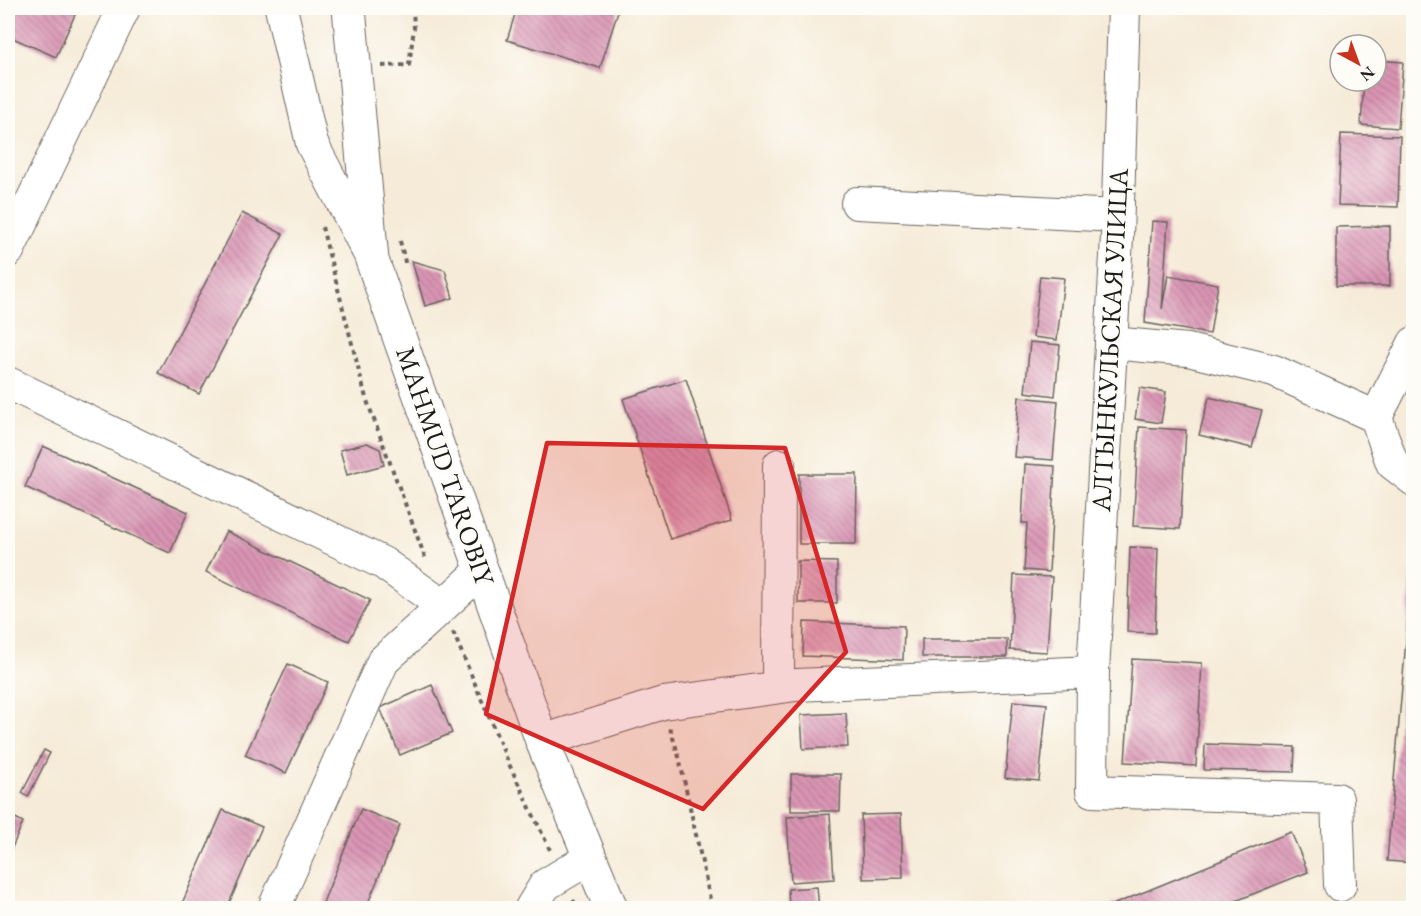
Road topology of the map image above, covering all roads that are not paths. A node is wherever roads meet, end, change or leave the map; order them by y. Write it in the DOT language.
graph roads {
  1 [pos="124,8"];
  2 [pos="281,8"];
  3 [pos="349,8"];
  4 [pos="1124,8"];
  5 [pos="857,204"];
  6 [pos="1117,216"];
  7 [pos="8,251"];
  8 [pos="372,260"];
  9 [pos="1111,343"];
  10 [pos="1413,343"];
  11 [pos="8,383"];
  12 [pos="1376,417"];
  13 [pos="779,465"];
  14 [pos="1413,480"];
  15 [pos="482,570"];
  16 [pos="442,605"];
  17 [pos="1093,672"];
  18 [pos="778,687"];
  19 [pos="542,741"];
  20 [pos="590,858"];
  21 [pos="1340,885"];
  22 [pos="284,901"];
  23 [pos="531,909"];
  24 [pos="611,909"];
  1 -- 7 [label="street"];
  2 -- 8 [label="street"];
  3 -- 8 [label="main road, MAHMUD TAROBIY"];
  4 -- 6 [label="street, АЛТЫНКУЛЬСКАЯ УЛИЦА"];
  5 -- 6 [label="street"];
  6 -- 9 [label="street, АЛТЫНКУЛЬСКАЯ УЛИЦА"];
  8 -- 15 [label="main road, MAHMUD TAROBIY"];
  9 -- 12 [label="street"];
  9 -- 17 [label="street, АЛТЫНКУЛЬСКАЯ УЛИЦА"];
  10 -- 12 [label="street"];
  11 -- 16 [label="street"];
  12 -- 14 [label="street"];
  13 -- 18 [label="street"];
  15 -- 16 [label="street"];
  15 -- 19 [label="main road, MAHMUD TAROBIY"];
  16 -- 22 [label="street"];
  17 -- 18 [label="street"];
  17 -- 21 [label="street, АЛТЫНКУЛЬСКАЯ УЛИЦА"];
  18 -- 19 [label="street"];
  19 -- 20 [label="main road, MAHMUD TAROBIY"];
  20 -- 23 [label="street"];
  20 -- 24 [label="main road, MAHMUD TAROBIY"];
}
